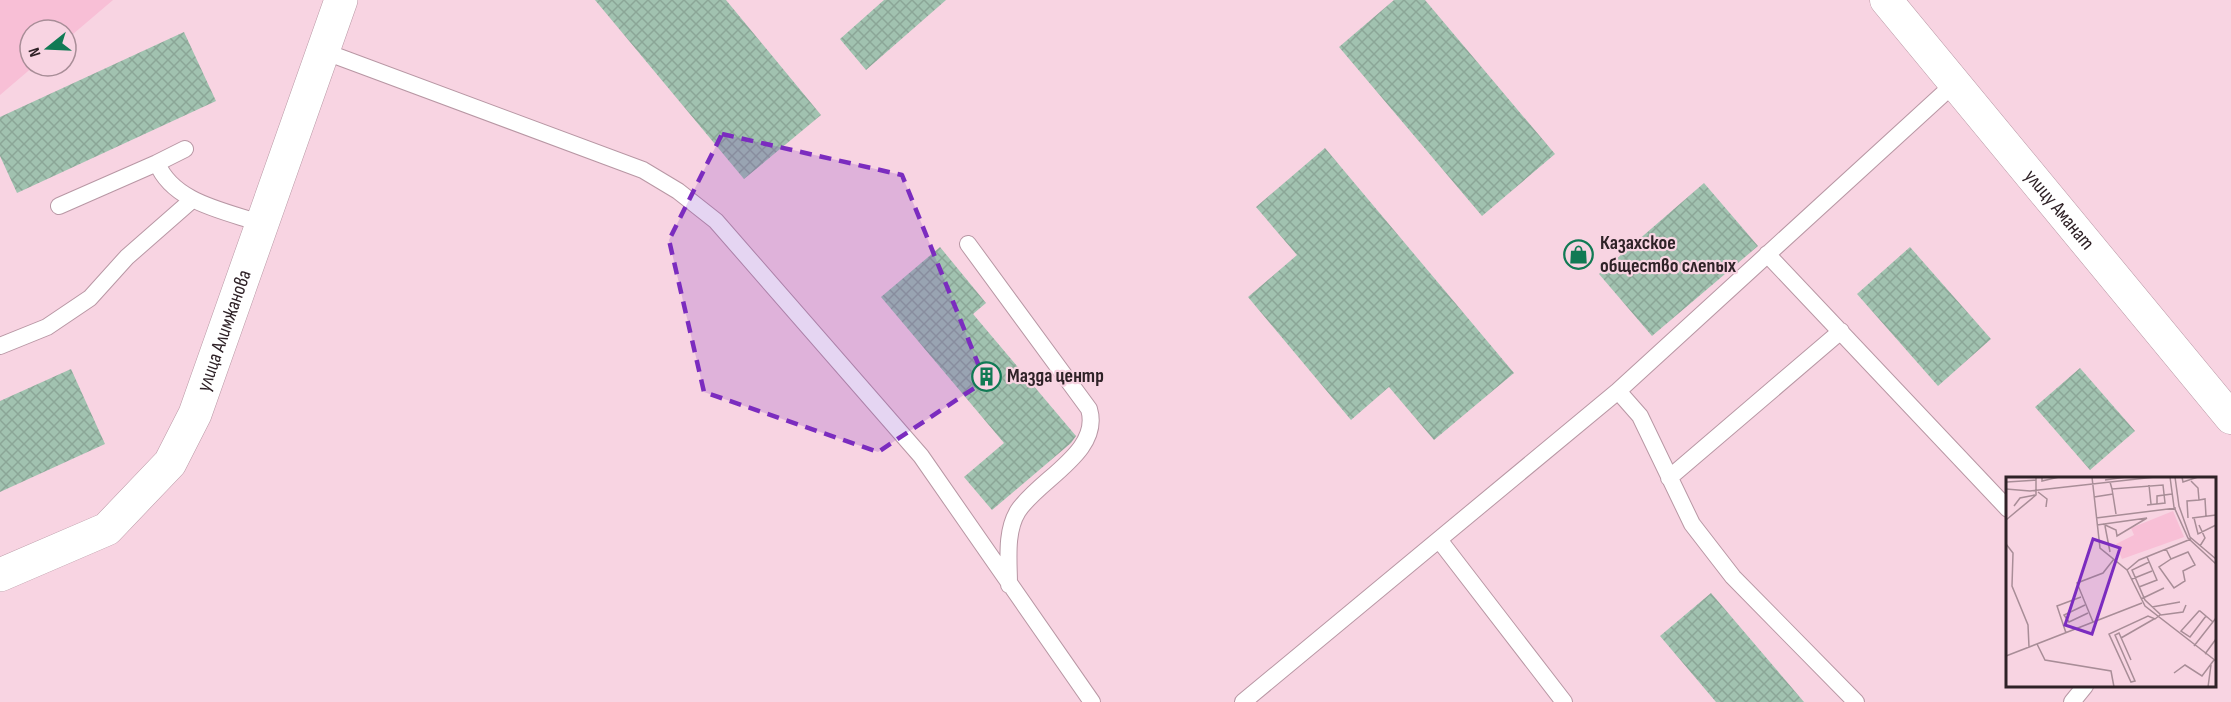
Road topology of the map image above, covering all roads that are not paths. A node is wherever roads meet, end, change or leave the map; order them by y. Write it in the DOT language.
graph roads {
  1 [pos="341,0"];
  2 [pos="1886,0"];
  3 [pos="323,51"];
  4 [pos="1955,83"];
  5 [pos="185,149"];
  6 [pos="157,163"];
  7 [pos="192,200"];
  8 [pos="59,206"];
  9 [pos="263,224"];
  10 [pos="968,244"];
  11 [pos="1767,254"];
  12 [pos="1841,331"];
  13 [pos="0,346"];
  14 [pos="1618,390"];
  15 [pos="2231,418"];
  16 [pos="1669,478"];
  17 [pos="2006,508"];
  18 [pos="1440,541"];
  19 [pos="0,575"];
  20 [pos="1009,585"];
  21 [pos="2084,687"];
  22 [pos="1092,702"];
  23 [pos="1243,702"];
  24 [pos="1564,702"];
  25 [pos="1856,702"];
  26 [pos="2072,702"];
  1 -- 3 [label="street, улица Алимжанова"];
  2 -- 4 [label="street, улицу Аманат"];
  3 -- 9 [label="street, улица Алимжанова"];
  3 -- 20 [label="lane"];
  4 -- 11 [label="lane"];
  4 -- 15 [label="street, улицу Аманат"];
  5 -- 6 [label="lane"];
  6 -- 7 [label="lane"];
  6 -- 8 [label="lane"];
  7 -- 9 [label="lane"];
  7 -- 13 [label="lane"];
  9 -- 19 [label="street, улица Алимжанова"];
  10 -- 20 [label="lane"];
  11 -- 12 [label="lane"];
  11 -- 14 [label="lane"];
  12 -- 16 [label="lane"];
  12 -- 17 [label="lane"];
  14 -- 16 [label="lane"];
  14 -- 18 [label="lane"];
  16 -- 25 [label="lane"];
  18 -- 23 [label="lane"];
  18 -- 24 [label="lane"];
  20 -- 22 [label="lane"];
  21 -- 26 [label="lane"];
}
